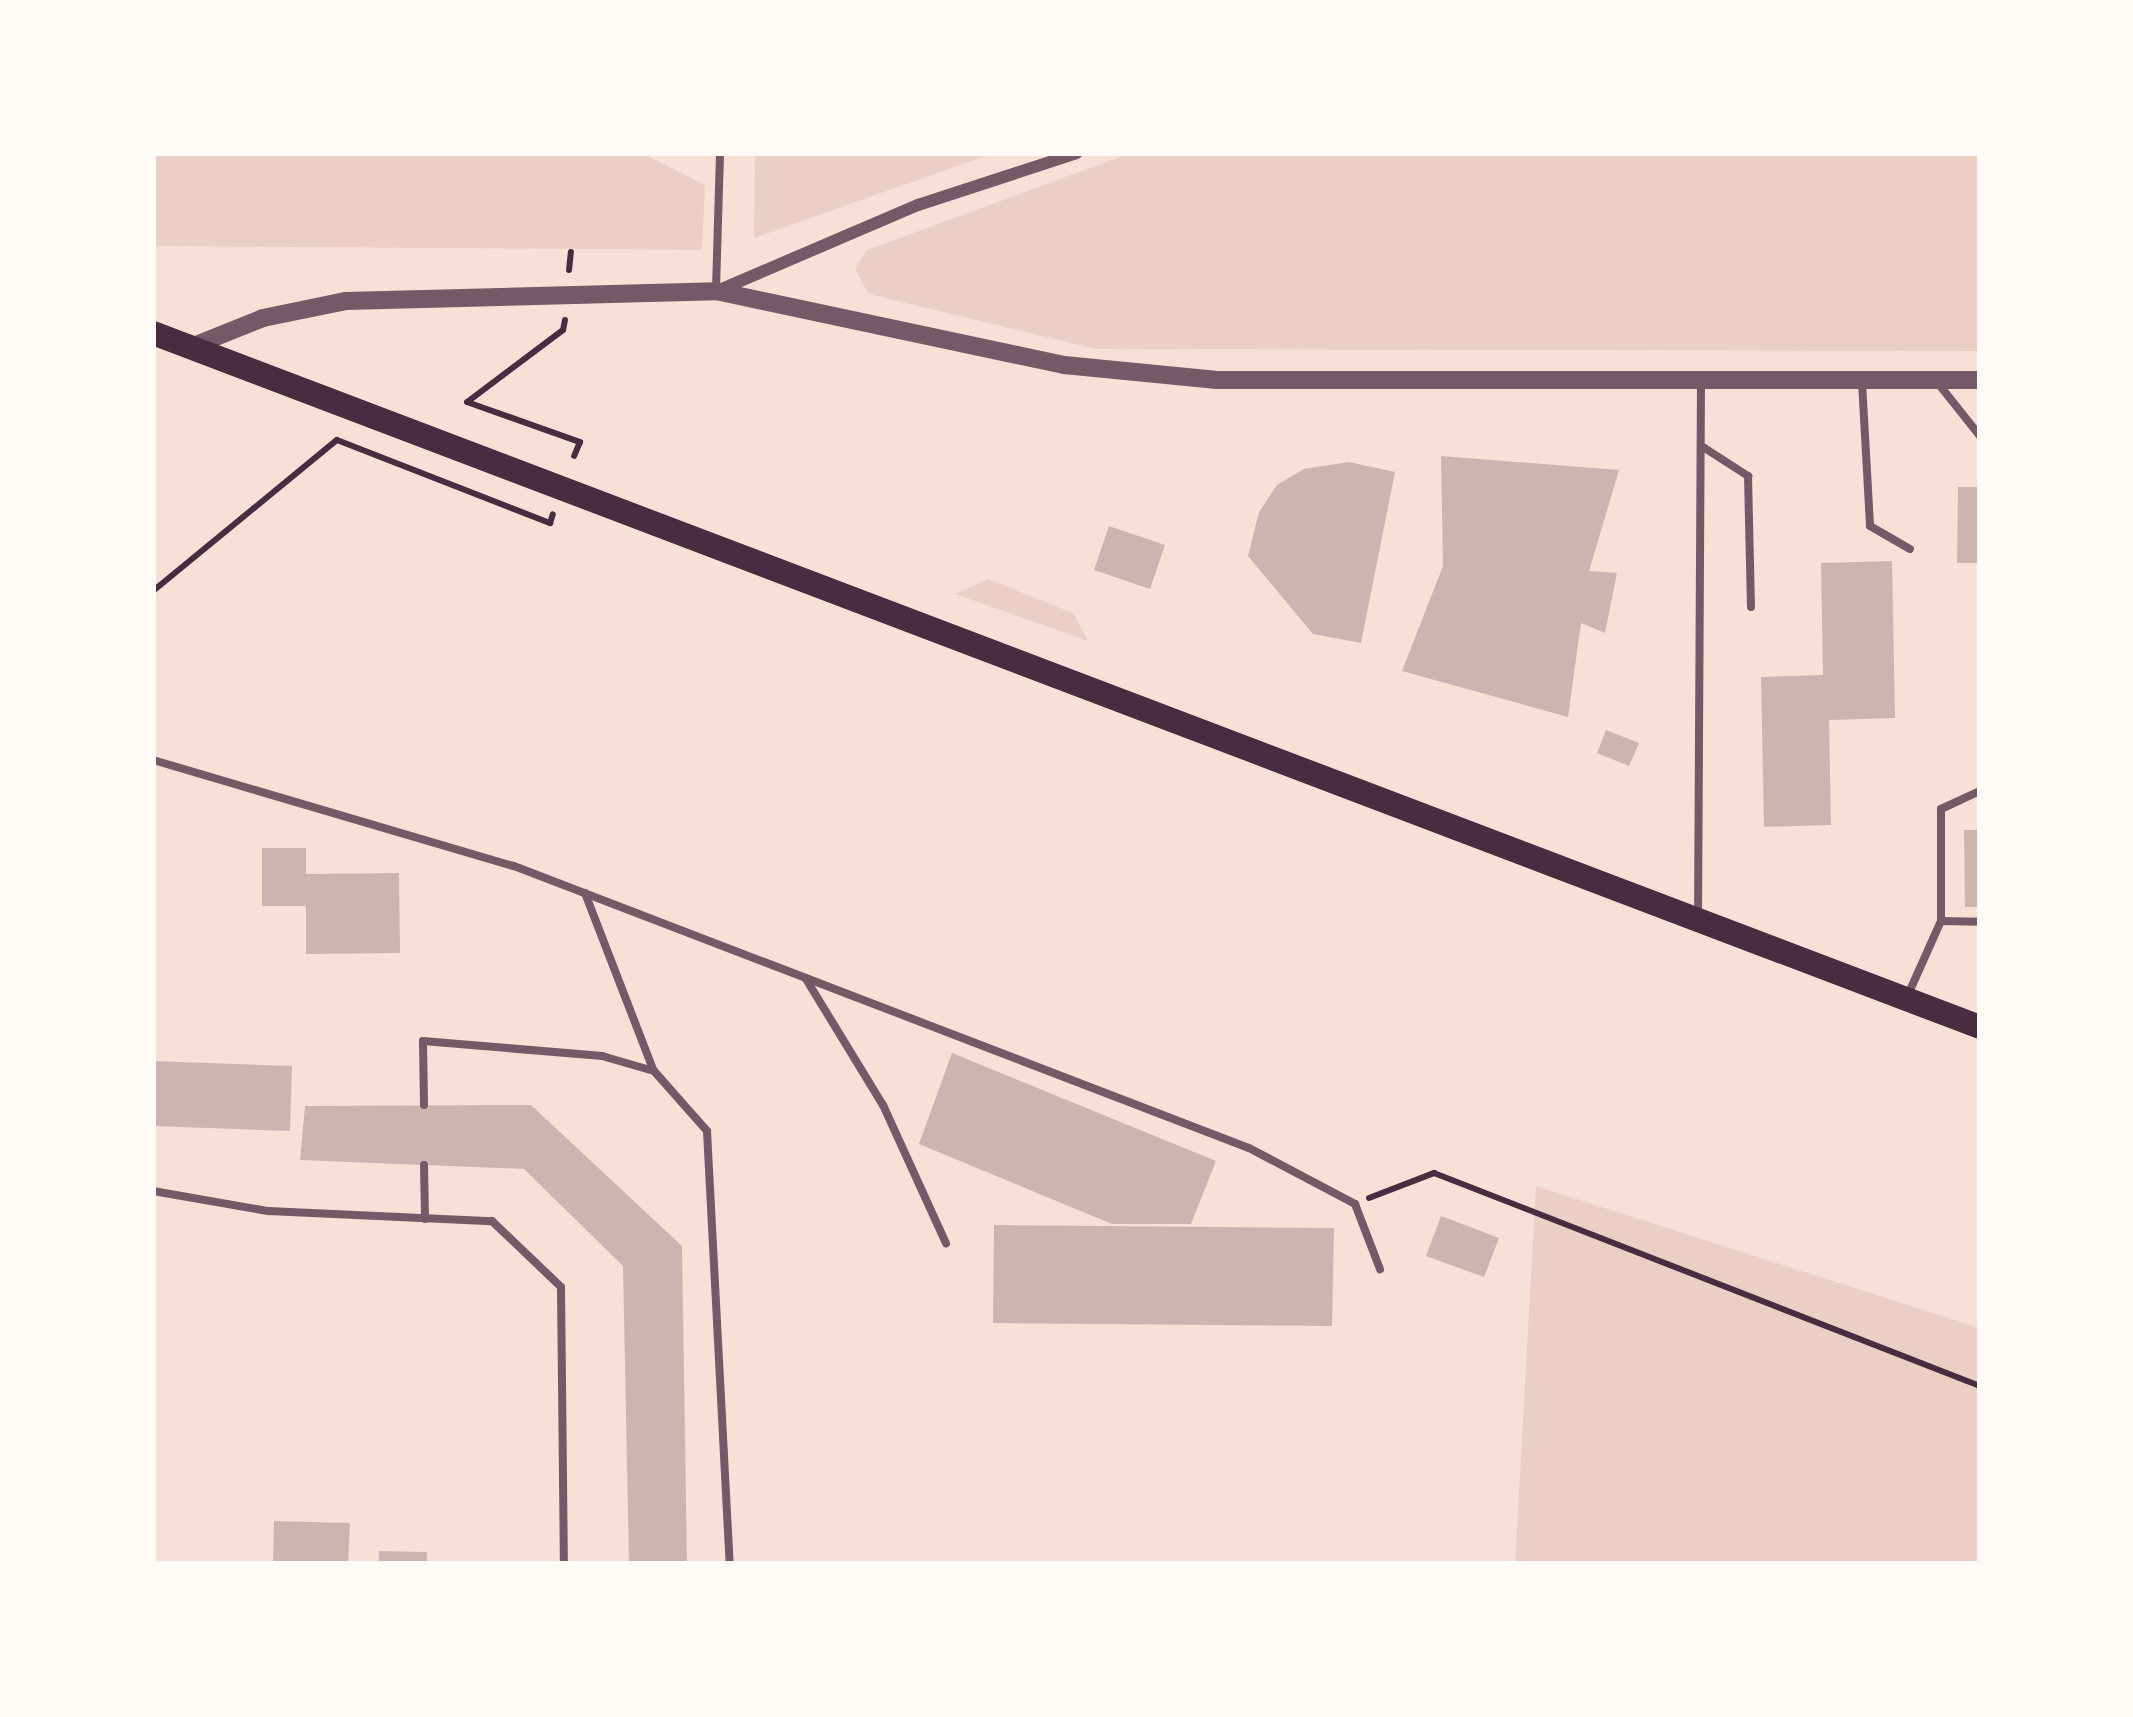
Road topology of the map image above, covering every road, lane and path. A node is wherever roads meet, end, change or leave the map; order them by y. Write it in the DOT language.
graph roads {
  1 [pos="720,153"];
  2 [pos="1077,153"];
  3 [pos="571,252"];
  4 [pos="569,270"];
  5 [pos="716,291"];
  6 [pos="565,320"];
  7 [pos="153,333"];
  8 [pos="191,347"];
  9 [pos="1701,379"];
  10 [pos="1936,380"];
  11 [pos="1980,380"];
  12 [pos="1862,381"];
  13 [pos="1980,436"];
  14 [pos="1702,446"];
  15 [pos="574,455"];
  16 [pos="555,510"];
  17 [pos="1910,549"];
  18 [pos="153,591"];
  19 [pos="1751,607"];
  20 [pos="153,760"];
  21 [pos="1980,791"];
  22 [pos="585,893"];
  23 [pos="1698,919"];
  24 [pos="1941,921"];
  25 [pos="1980,922"];
  26 [pos="805,977"];
  27 [pos="1906,999"];
  28 [pos="1980,1027"];
  29 [pos="654,1071"];
  30 [pos="424,1105"];
  31 [pos="424,1165"];
  32 [pos="153,1191"];
  33 [pos="1355,1204"];
  34 [pos="425,1219"];
  35 [pos="946,1243"];
  36 [pos="1380,1269"];
  37 [pos="1980,1386"];
  38 [pos="564,1564"];
  39 [pos="730,1564"];
  1 -- 5 [label="lane"];
  2 -- 5 [label="street"];
  3 -- 4 [label="path"];
  5 -- 8 [label="street"];
  5 -- 9 [label="street"];
  6 -- 15 [label="path"];
  7 -- 8 [label="main road"];
  8 -- 23 [label="main road"];
  9 -- 12 [label="street"];
  9 -- 14 [label="lane"];
  10 -- 11 [label="street"];
  10 -- 12 [label="street"];
  10 -- 13 [label="lane"];
  12 -- 17 [label="lane"];
  14 -- 19 [label="lane"];
  14 -- 23 [label="lane"];
  16 -- 18 [label="path"];
  20 -- 22 [label="lane"];
  21 -- 24 [label="lane"];
  22 -- 26 [label="lane"];
  22 -- 29 [label="lane"];
  23 -- 27 [label="main road"];
  24 -- 25 [label="lane"];
  24 -- 27 [label="lane"];
  26 -- 33 [label="lane"];
  26 -- 35 [label="lane"];
  27 -- 28 [label="main road"];
  29 -- 30 [label="lane"];
  29 -- 39 [label="lane"];
  31 -- 34 [label="lane"];
  32 -- 34 [label="lane"];
  33 -- 36 [label="lane"];
  33 -- 37 [label="path"];
  34 -- 38 [label="lane"];
}
